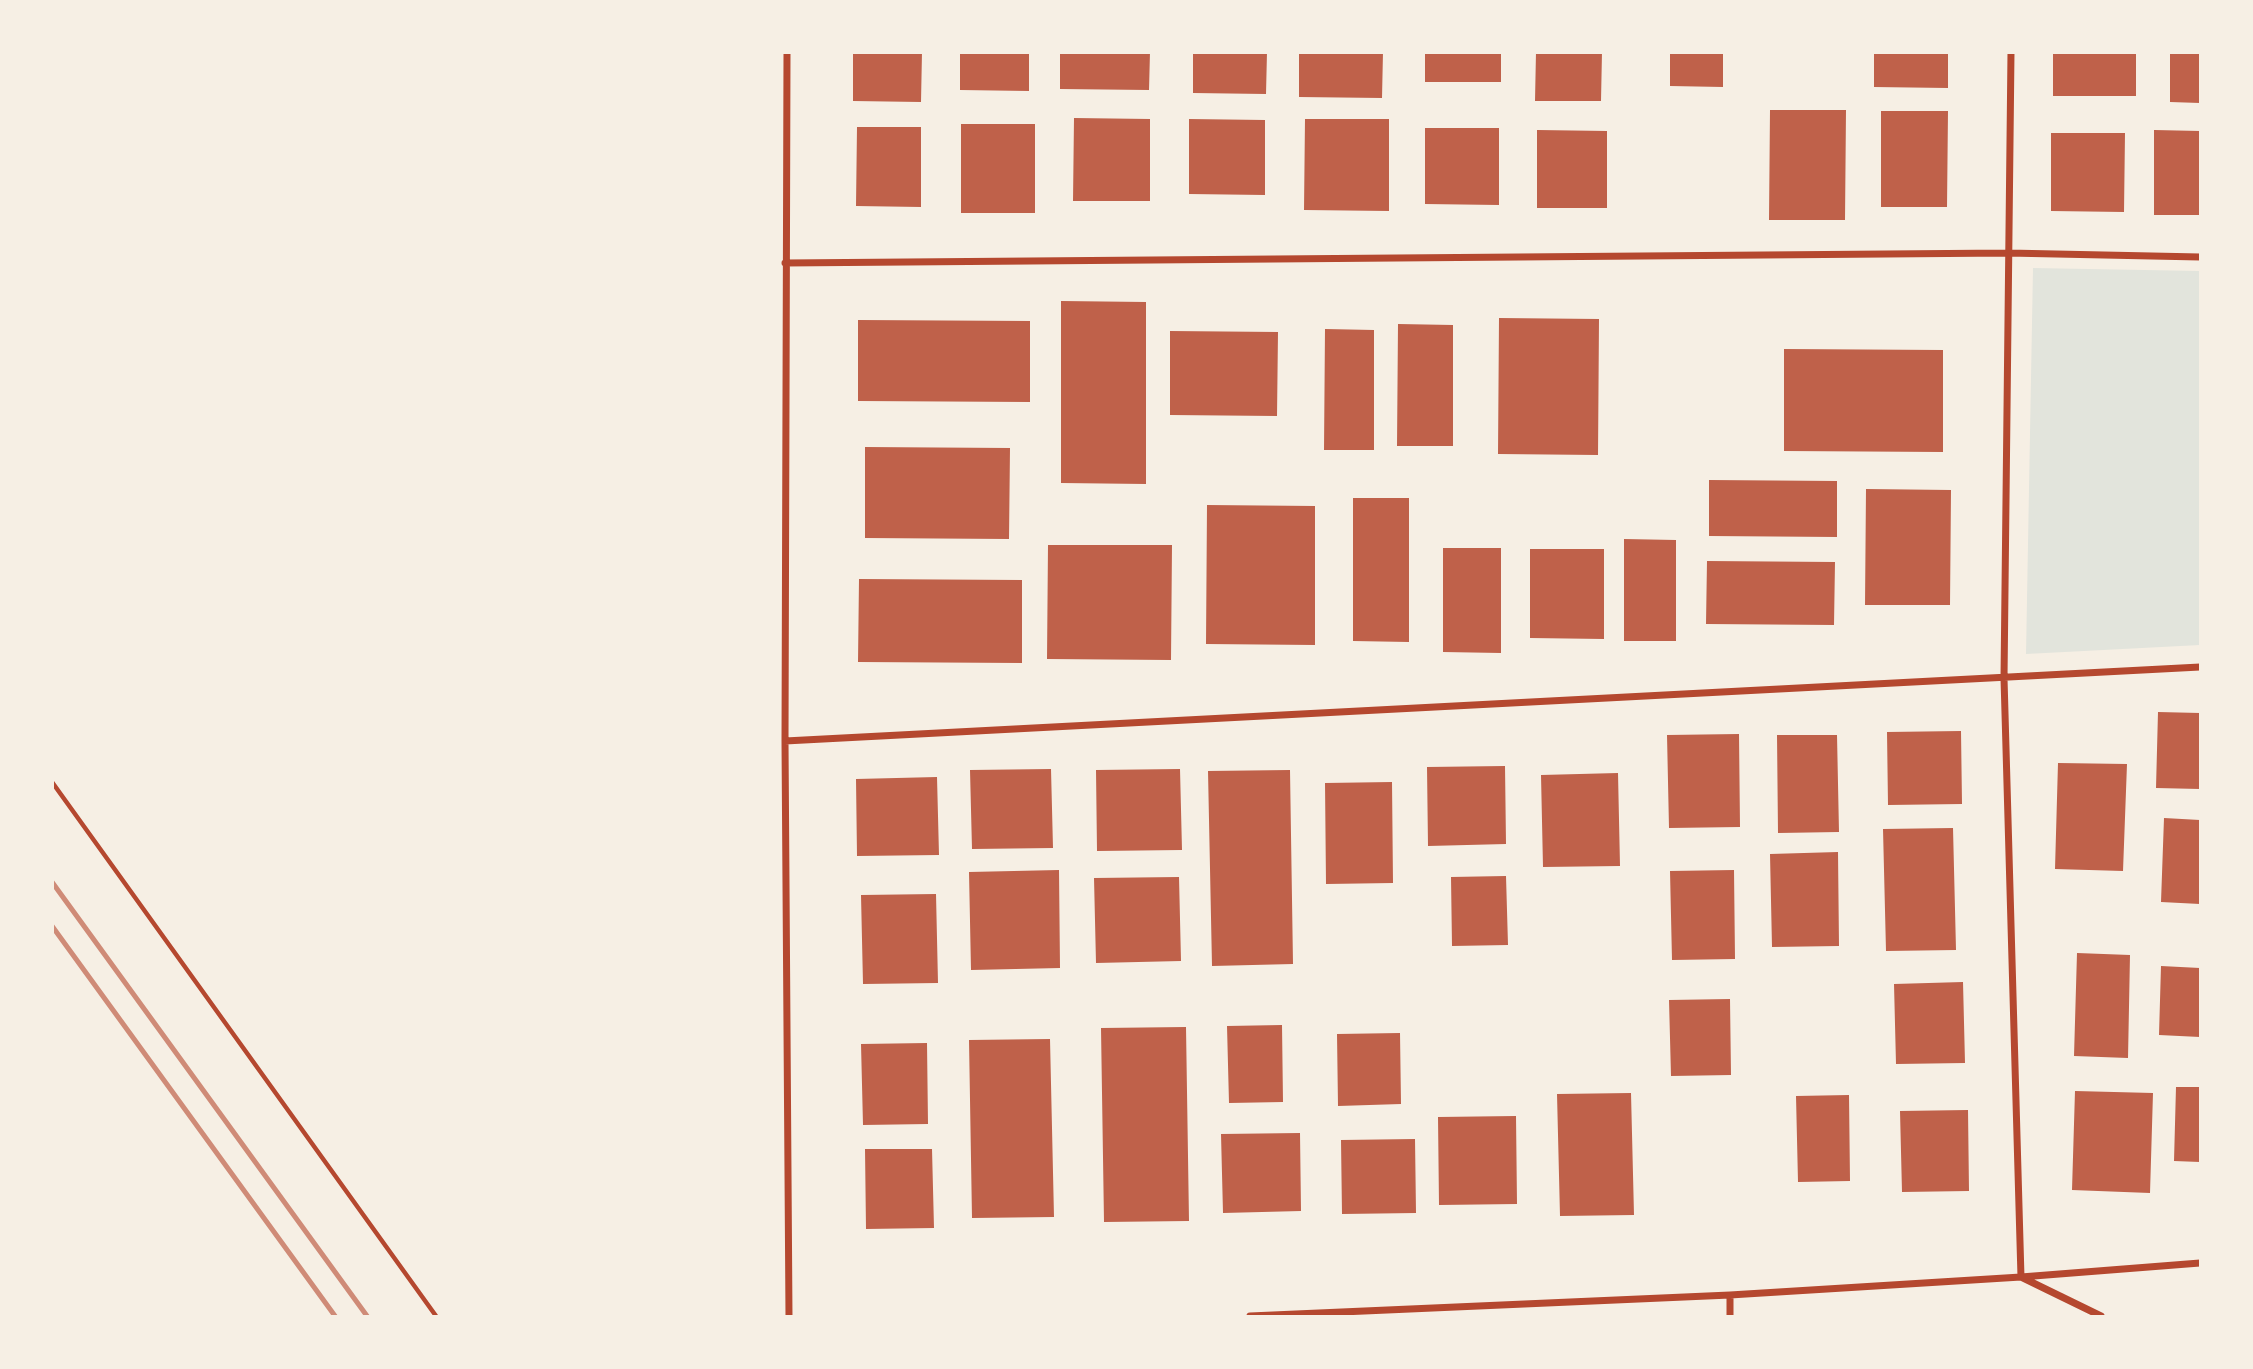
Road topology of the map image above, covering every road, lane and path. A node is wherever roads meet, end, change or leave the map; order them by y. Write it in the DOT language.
graph roads {
  1 [pos="788,52"];
  2 [pos="2011,52"];
  3 [pos="2008,253"];
  4 [pos="2200,257"];
  5 [pos="785,264"];
  6 [pos="2200,667"];
  7 [pos="2004,678"];
  8 [pos="785,741"];
  9 [pos="52,782"];
  10 [pos="2200,1263"];
  11 [pos="2021,1277"];
  12 [pos="1730,1294"];
  13 [pos="436,1317"];
  14 [pos="789,1317"];
  15 [pos="1250,1317"];
  16 [pos="1730,1317"];
  17 [pos="2101,1317"];
  1 -- 5 [label="street"];
  2 -- 3 [label="street"];
  3 -- 4 [label="street"];
  3 -- 5 [label="street"];
  3 -- 7 [label="street"];
  5 -- 8 [label="street"];
  6 -- 7 [label="street"];
  7 -- 8 [label="street"];
  7 -- 11 [label="street"];
  8 -- 14 [label="street"];
  9 -- 13 [label="path"];
  10 -- 11 [label="street"];
  11 -- 12 [label="street"];
  11 -- 17 [label="street"];
  12 -- 15 [label="street"];
  12 -- 16 [label="street"];
}
